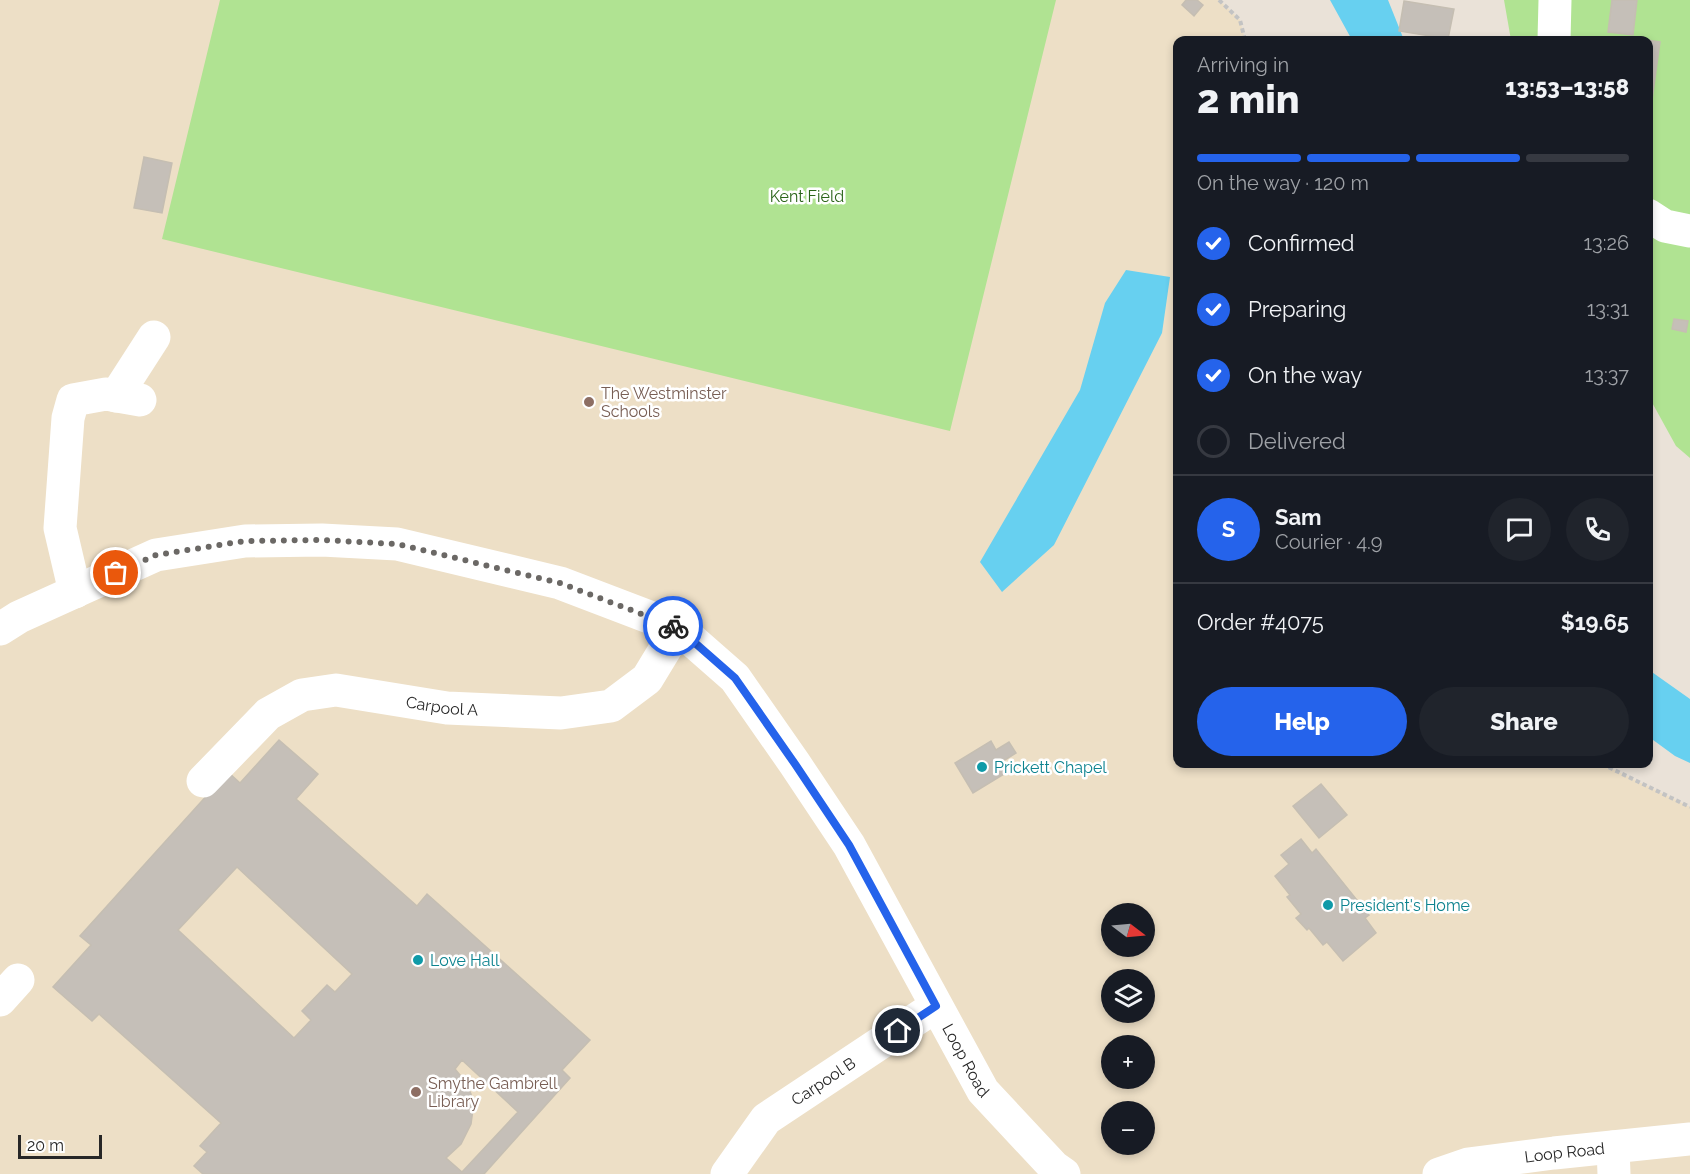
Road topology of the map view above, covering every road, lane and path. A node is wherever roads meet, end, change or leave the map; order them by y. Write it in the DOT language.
graph roads {
  1 [pos="1219,0"];
  2 [pos="1555,0"];
  3 [pos="1244,36"];
  4 [pos="1554,36"];
  5 [pos="1653,218"];
  6 [pos="1690,231"];
  7 [pos="154,337"];
  8 [pos="75,592"];
  9 [pos="678,628"];
  10 [pos="0,629"];
  11 [pos="1610,768"];
  12 [pos="203,781"];
  13 [pos="1690,807"];
  14 [pos="936,1006"];
  15 [pos="1690,1139"];
  16 [pos="1613,1160"];
  17 [pos="1511,1167"];
  18 [pos="727,1174"];
  19 [pos="1064,1174"];
  20 [pos="1439,1174"];
  1 -- 3 [label="path"];
  2 -- 4 [label="street"];
  5 -- 6 [label="street"];
  7 -- 8 [label="street"];
  8 -- 9 [label="street, Loop Road"];
  8 -- 10 [label="street, Loop Road"];
  9 -- 12 [label="street, Carpool A"];
  9 -- 14 [label="street, Loop Road"];
  11 -- 13 [label="path"];
  14 -- 18 [label="street, Carpool B"];
  14 -- 19 [label="street, Loop Road"];
  15 -- 16 [label="street, Loop Road"];
  16 -- 17 [label="street, Loop Road"];
  17 -- 20 [label="street, Loop Road"];
}
